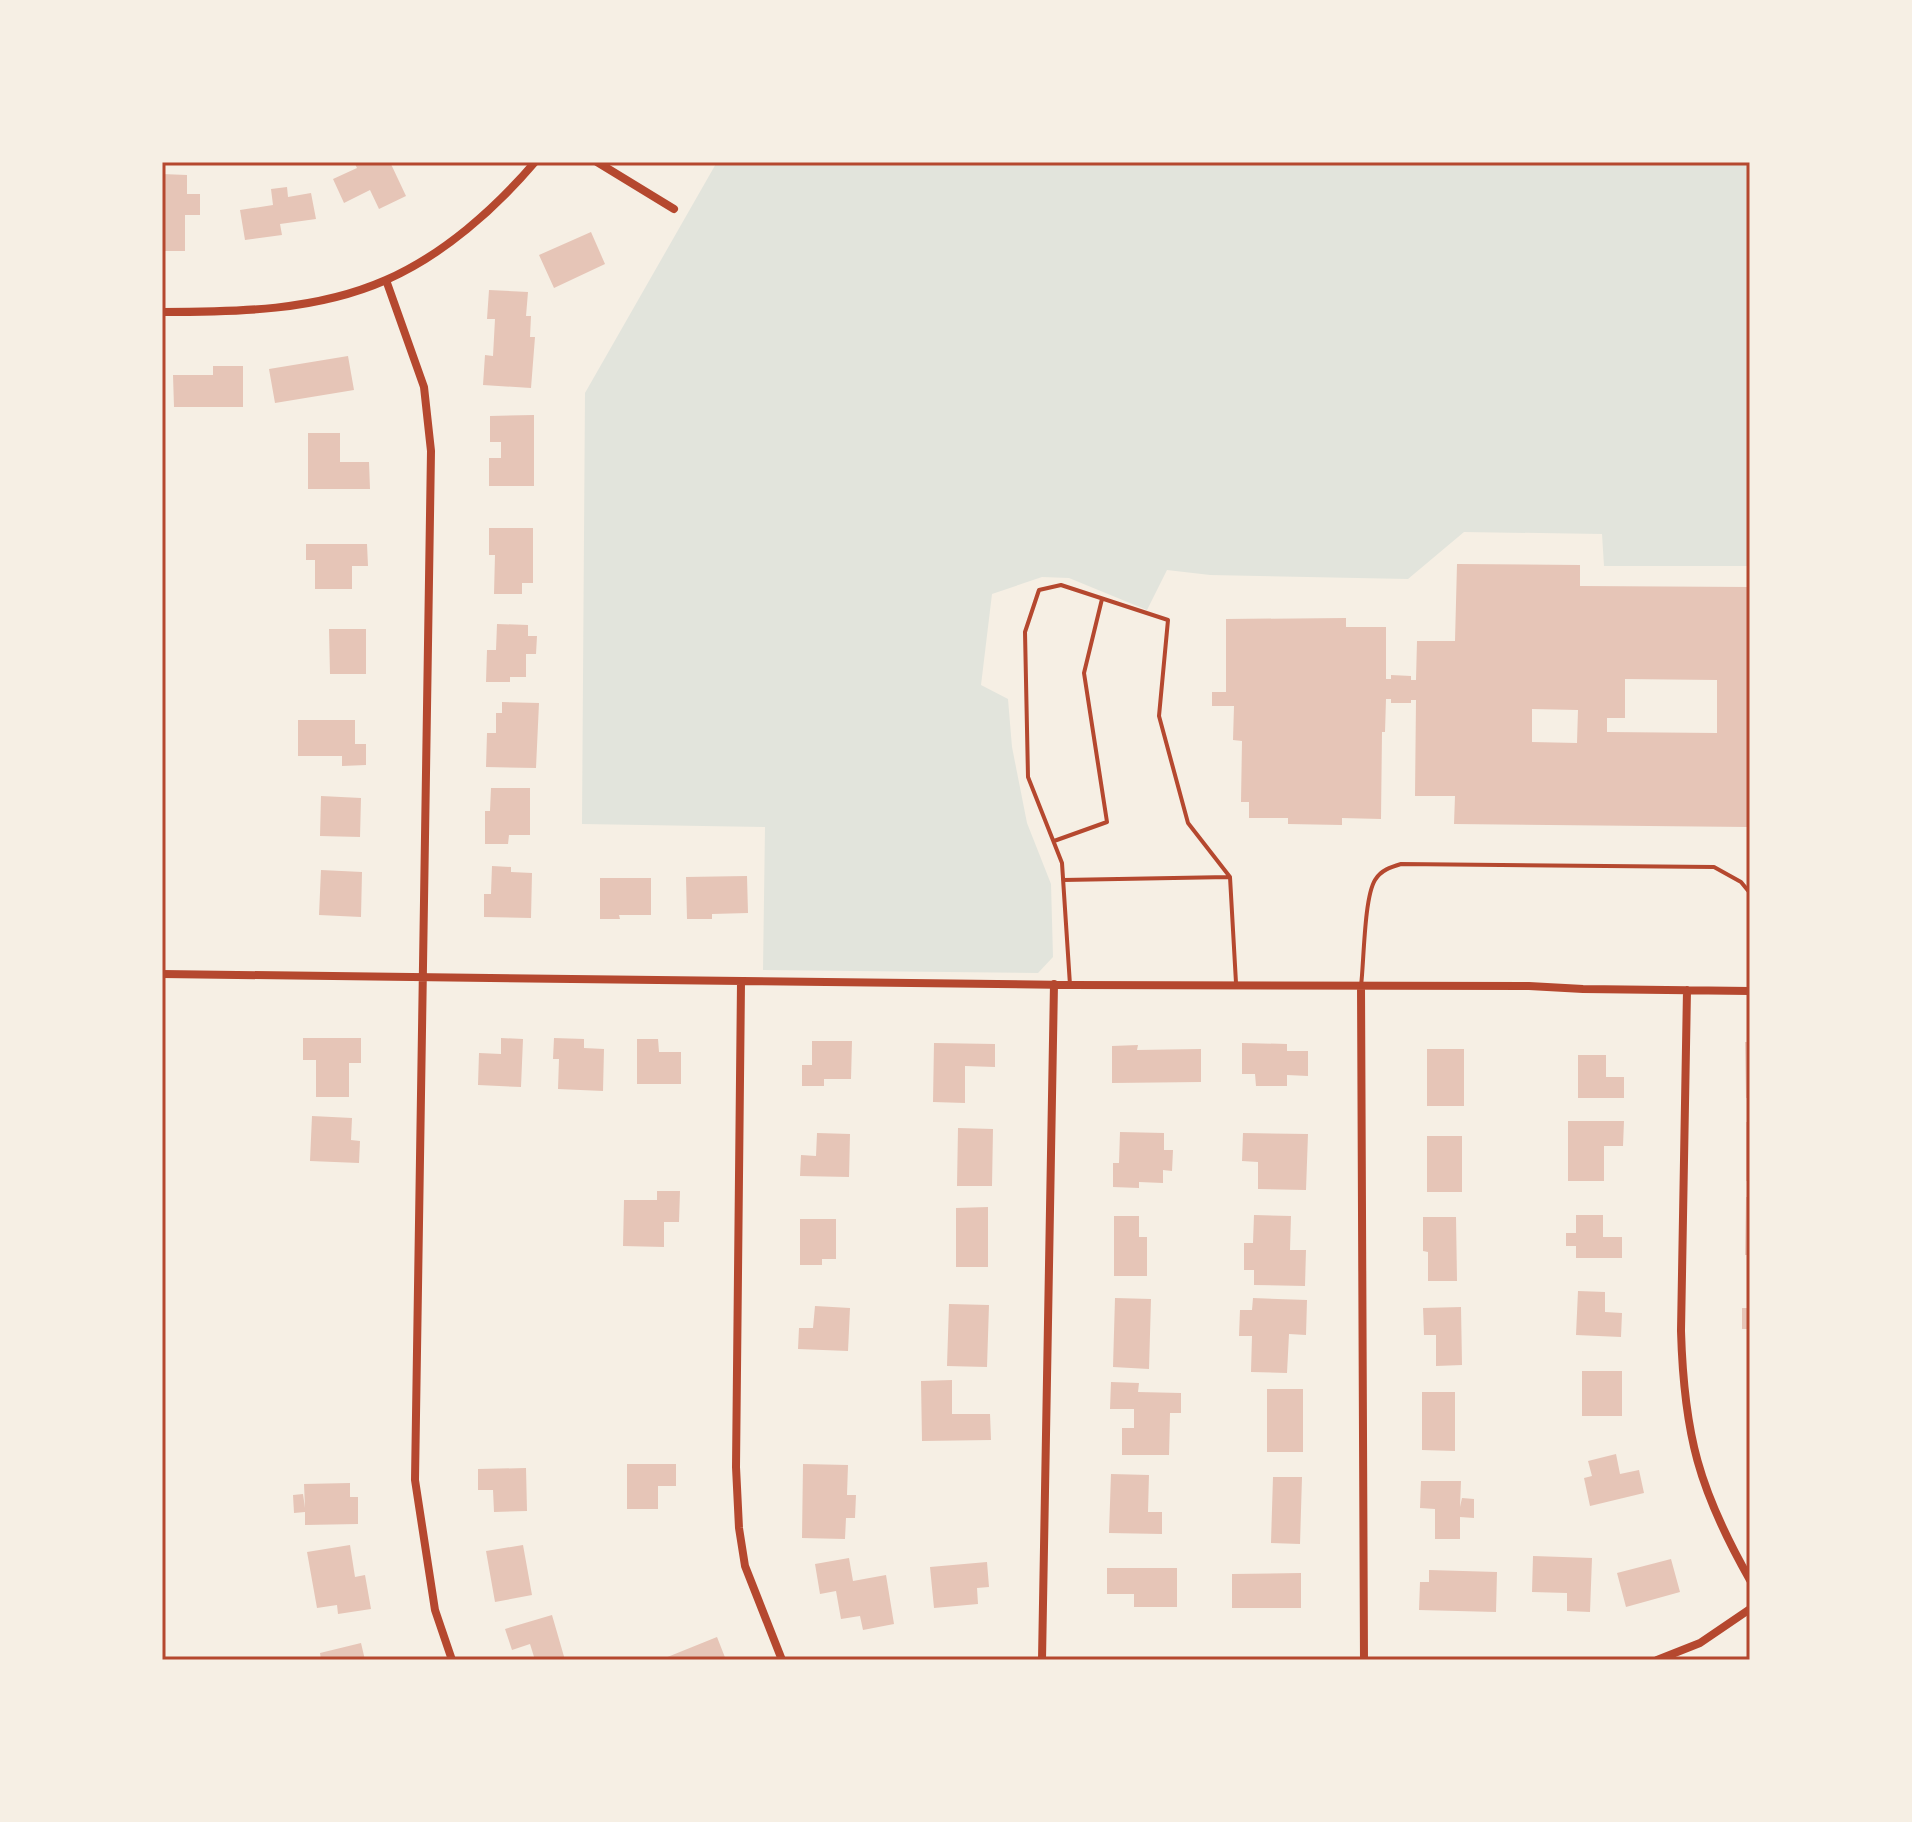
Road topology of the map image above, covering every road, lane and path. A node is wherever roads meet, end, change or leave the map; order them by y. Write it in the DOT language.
graph roads {
  1 [pos="535,162"];
  2 [pos="597,162"];
  3 [pos="674,209"];
  4 [pos="386,280"];
  5 [pos="162,312"];
  6 [pos="1102,599"];
  7 [pos="1054,841"];
  8 [pos="1230,877"];
  9 [pos="1063,880"];
  10 [pos="1750,893"];
  11 [pos="162,974"];
  12 [pos="422,976"];
  13 [pos="741,982"];
  14 [pos="1054,984"];
  15 [pos="1070,985"];
  16 [pos="1236,986"];
  17 [pos="1361,986"];
  18 [pos="1687,990"];
  19 [pos="1750,991"];
  20 [pos="1750,1580"];
  21 [pos="1750,1609"];
  22 [pos="452,1660"];
  23 [pos="782,1660"];
  24 [pos="1042,1660"];
  25 [pos="1364,1660"];
  26 [pos="1657,1660"];
  1 -- 4 [label="street"];
  2 -- 3 [label="street"];
  4 -- 5 [label="street"];
  4 -- 12 [label="street"];
  6 -- 7 [label="lane"];
  6 -- 7 [label="lane"];
  6 -- 8 [label="lane"];
  7 -- 9 [label="lane"];
  8 -- 9 [label="lane"];
  8 -- 16 [label="lane"];
  9 -- 15 [label="lane"];
  10 -- 17 [label="lane"];
  11 -- 12 [label="street"];
  12 -- 13 [label="street"];
  12 -- 22 [label="street"];
  13 -- 14 [label="street"];
  13 -- 23 [label="street"];
  14 -- 15 [label="street"];
  14 -- 24 [label="street"];
  15 -- 16 [label="street"];
  16 -- 17 [label="street"];
  17 -- 18 [label="street"];
  17 -- 25 [label="street"];
  18 -- 19 [label="street"];
  18 -- 20 [label="street"];
  21 -- 26 [label="street"];
}
